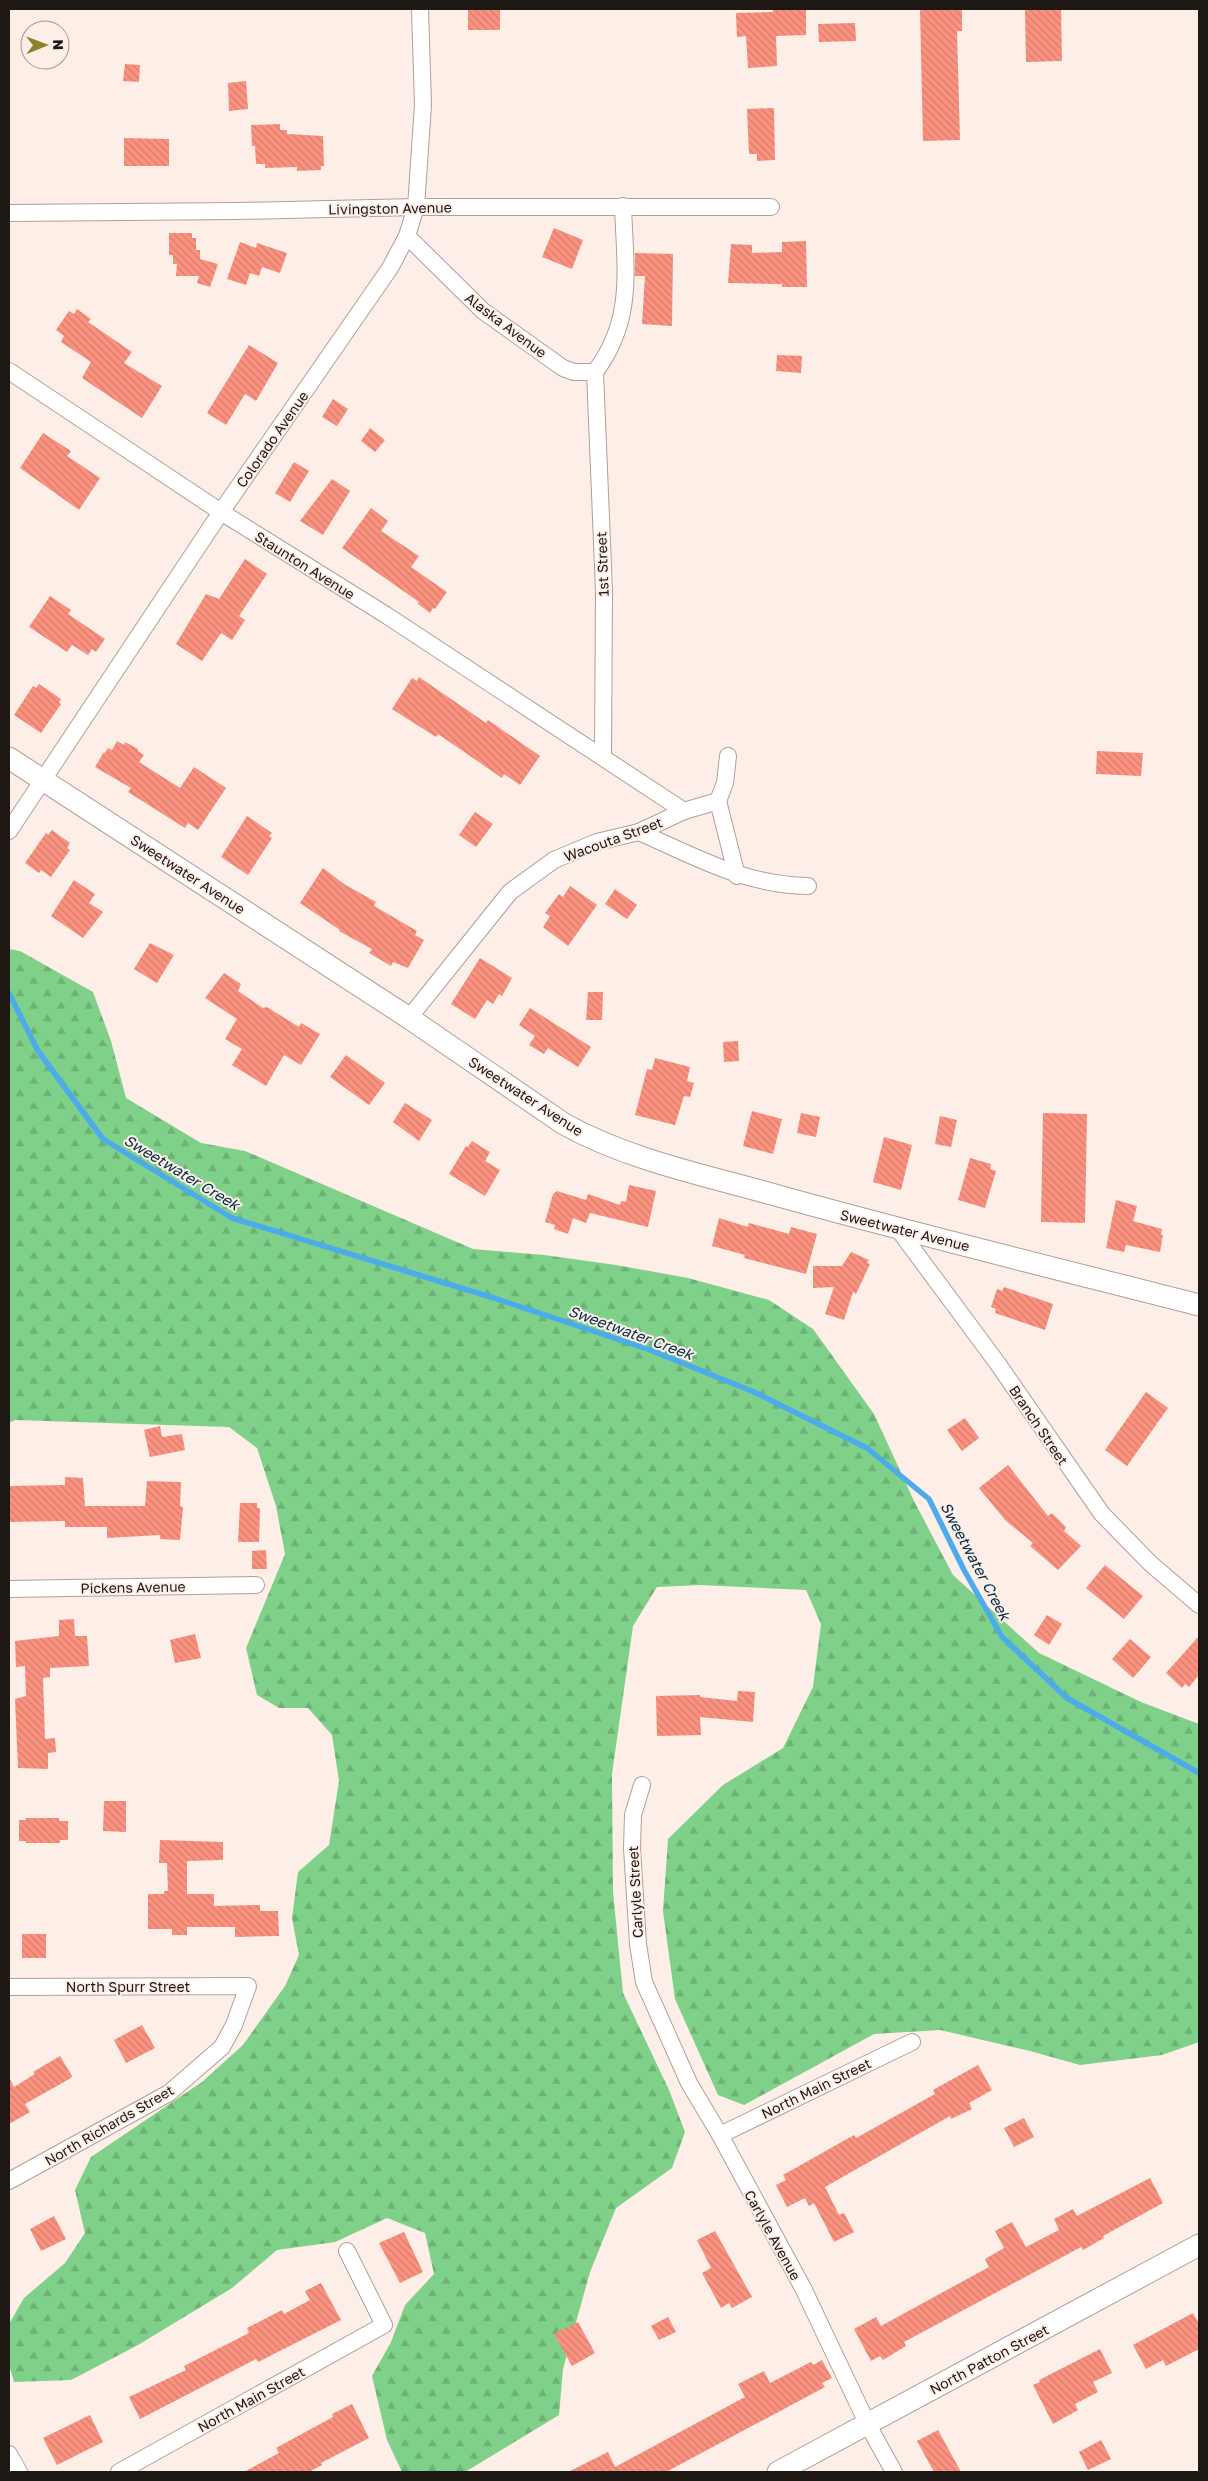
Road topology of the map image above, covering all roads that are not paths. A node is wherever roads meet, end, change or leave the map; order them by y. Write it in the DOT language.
graph roads {
  1 [pos="420,9"];
  2 [pos="416,206"];
  3 [pos="623,206"];
  4 [pos="770,207"];
  5 [pos="9,213"];
  6 [pos="407,236"];
  7 [pos="9,371"];
  8 [pos="596,372"];
  9 [pos="221,512"];
  10 [pos="603,756"];
  11 [pos="728,756"];
  12 [pos="9,758"];
  13 [pos="44,781"];
  14 [pos="718,801"];
  15 [pos="684,811"];
  16 [pos="9,831"];
  17 [pos="639,832"];
  18 [pos="736,876"];
  19 [pos="808,886"];
  20 [pos="409,1018"];
  21 [pos="898,1229"];
  22 [pos="1199,1305"];
  23 [pos="256,1584"];
  24 [pos="9,1589"];
  25 [pos="1199,1605"];
  26 [pos="642,1785"];
  27 [pos="248,1986"];
  28 [pos="9,1987"];
  29 [pos="651,1998"];
  30 [pos="912,2042"];
  31 [pos="720,2135"];
  32 [pos="9,2181"];
  33 [pos="1199,2245"];
  34 [pos="347,2251"];
  35 [pos="868,2425"];
  36 [pos="9,2454"];
  37 [pos="19,2472"];
  38 [pos="119,2472"];
  39 [pos="778,2472"];
  40 [pos="894,2472"];
  1 -- 2 [label="street, Colorado Avenue"];
  2 -- 3 [label="street, Livingston Avenue"];
  2 -- 5 [label="street, Livingston Avenue"];
  2 -- 6 [label="street, Colorado Avenue"];
  3 -- 4 [label="street, Livingston Avenue"];
  3 -- 8 [label="street"];
  6 -- 8 [label="street, Alaska Avenue"];
  6 -- 9 [label="street, Colorado Avenue"];
  7 -- 9 [label="street, Staunton Avenue"];
  8 -- 10 [label="street, 1st Street"];
  9 -- 10 [label="street, Staunton Avenue"];
  9 -- 13 [label="street, Colorado Avenue"];
  10 -- 15 [label="street, Staunton Avenue"];
  11 -- 14 [label="street"];
  12 -- 13 [label="street, Sweetwater Avenue"];
  13 -- 16 [label="street, Colorado Avenue"];
  13 -- 20 [label="street, Sweetwater Avenue"];
  14 -- 15 [label="street, Wacouta Street"];
  14 -- 18 [label="street"];
  15 -- 17 [label="street, Wacouta Street"];
  17 -- 18 [label="street"];
  17 -- 20 [label="street, Wacouta Street"];
  18 -- 19 [label="street"];
  20 -- 21 [label="street, Sweetwater Avenue"];
  21 -- 22 [label="street, Sweetwater Avenue"];
  21 -- 25 [label="street, Branch Street"];
  23 -- 24 [label="street, Pickens Avenue"];
  26 -- 29 [label="street, Carlyle Street"];
  27 -- 28 [label="street, North Spurr Street"];
  27 -- 32 [label="street, North Richards Street"];
  29 -- 31 [label="street, Carlyle Avenue"];
  30 -- 31 [label="street, North Main Street"];
  31 -- 35 [label="street, Carlyle Avenue"];
  33 -- 35 [label="street, North Patton Street"];
  34 -- 38 [label="street, North Main Street"];
  35 -- 39 [label="street, North Patton Street"];
  35 -- 40 [label="street, Carlyle Avenue"];
  36 -- 37 [label="street"];
}
